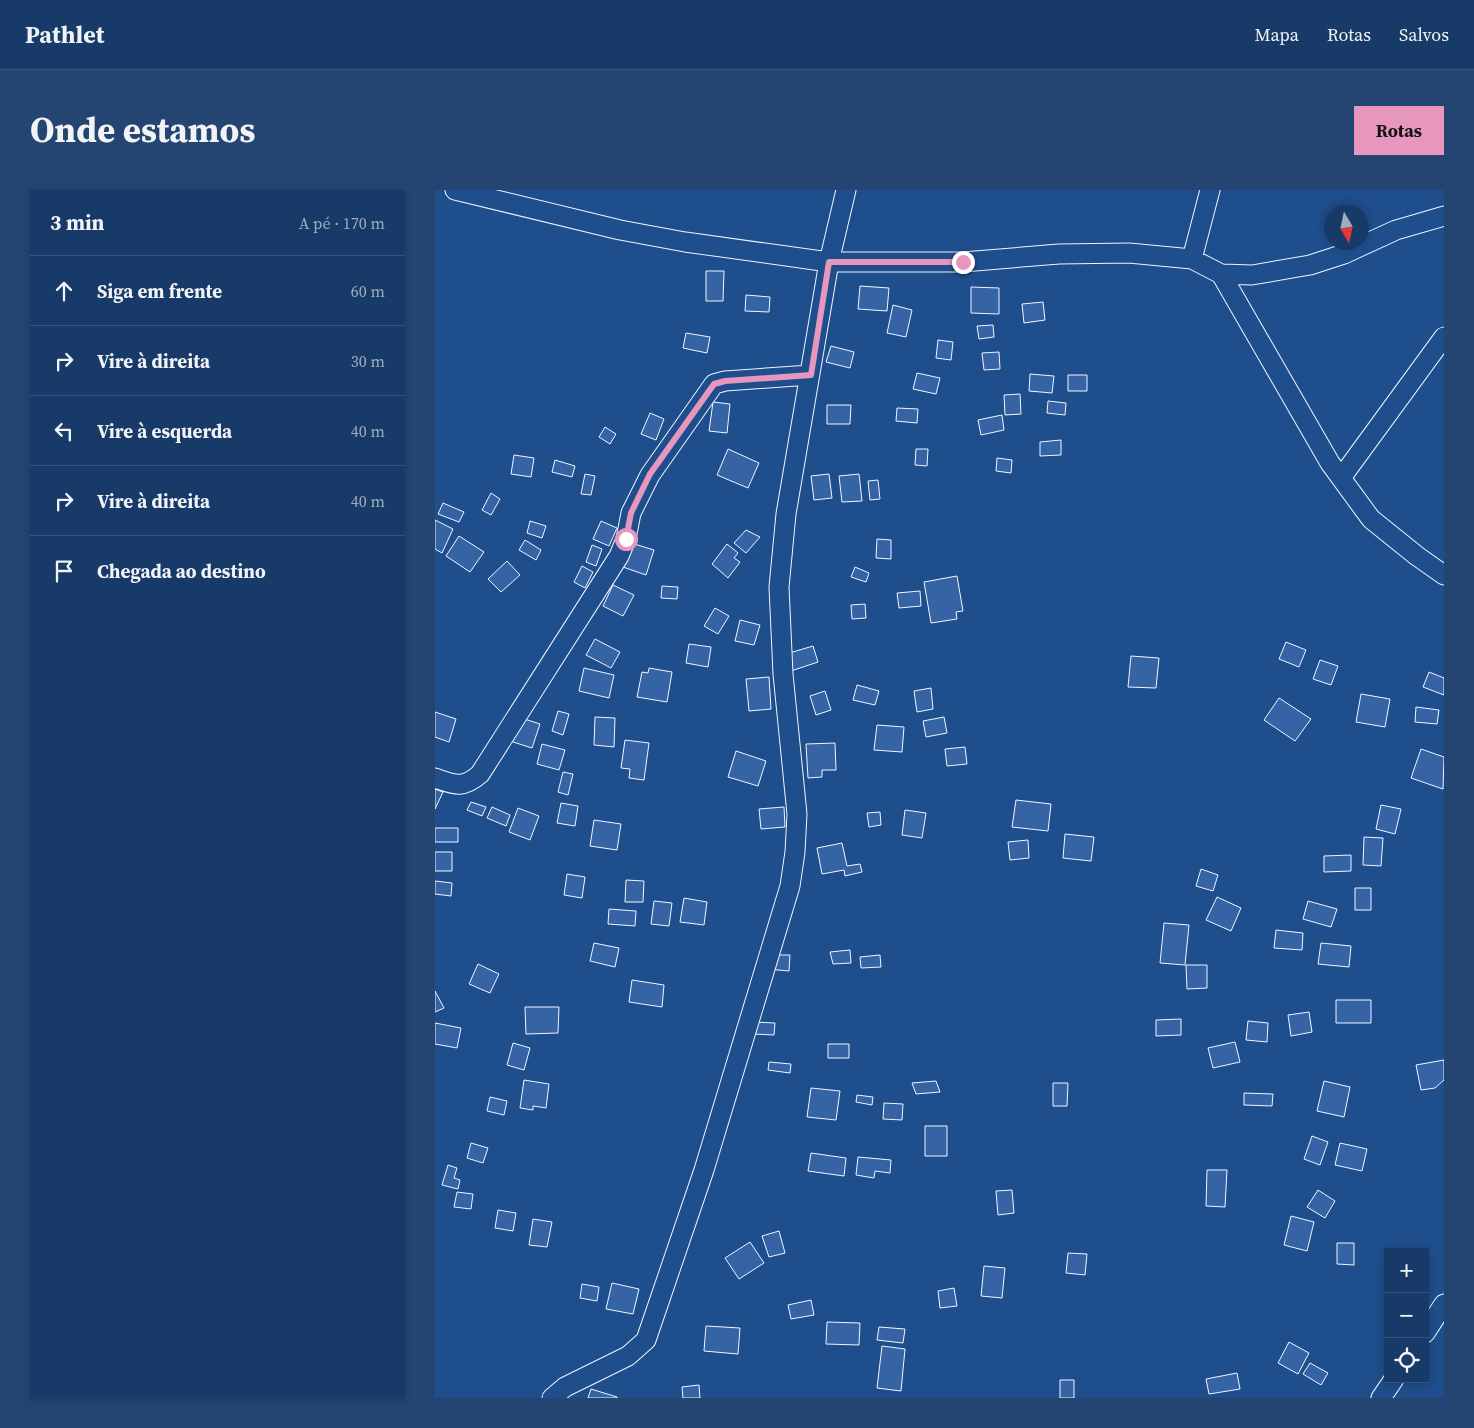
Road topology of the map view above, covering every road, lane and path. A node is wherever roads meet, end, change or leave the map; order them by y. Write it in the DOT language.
graph roads {
  1 [pos="455,190"];
  2 [pos="846,190"];
  3 [pos="1210,190"];
  4 [pos="1444,216"];
  5 [pos="1192,259"];
  6 [pos="829,262"];
  7 [pos="1221,274"];
  8 [pos="1444,338"];
  9 [pos="811,375"];
  10 [pos="1341,478"];
  11 [pos="1444,574"];
  12 [pos="435,778"];
  13 [pos="1444,1304"];
  14 [pos="1429,1327"];
  15 [pos="1391,1383"];
  16 [pos="552,1398"];
  17 [pos="1381,1398"];
  1 -- 6 [label="street"];
  2 -- 6 [label="street"];
  3 -- 5 [label="street"];
  4 -- 7 [label="street"];
  5 -- 6 [label="street"];
  5 -- 7 [label="street"];
  6 -- 9 [label="street"];
  7 -- 10 [label="street"];
  8 -- 10 [label="street"];
  9 -- 12 [label="street"];
  9 -- 16 [label="street"];
  10 -- 11 [label="street"];
  13 -- 14 [label="street"];
  15 -- 17 [label="street"];
}
